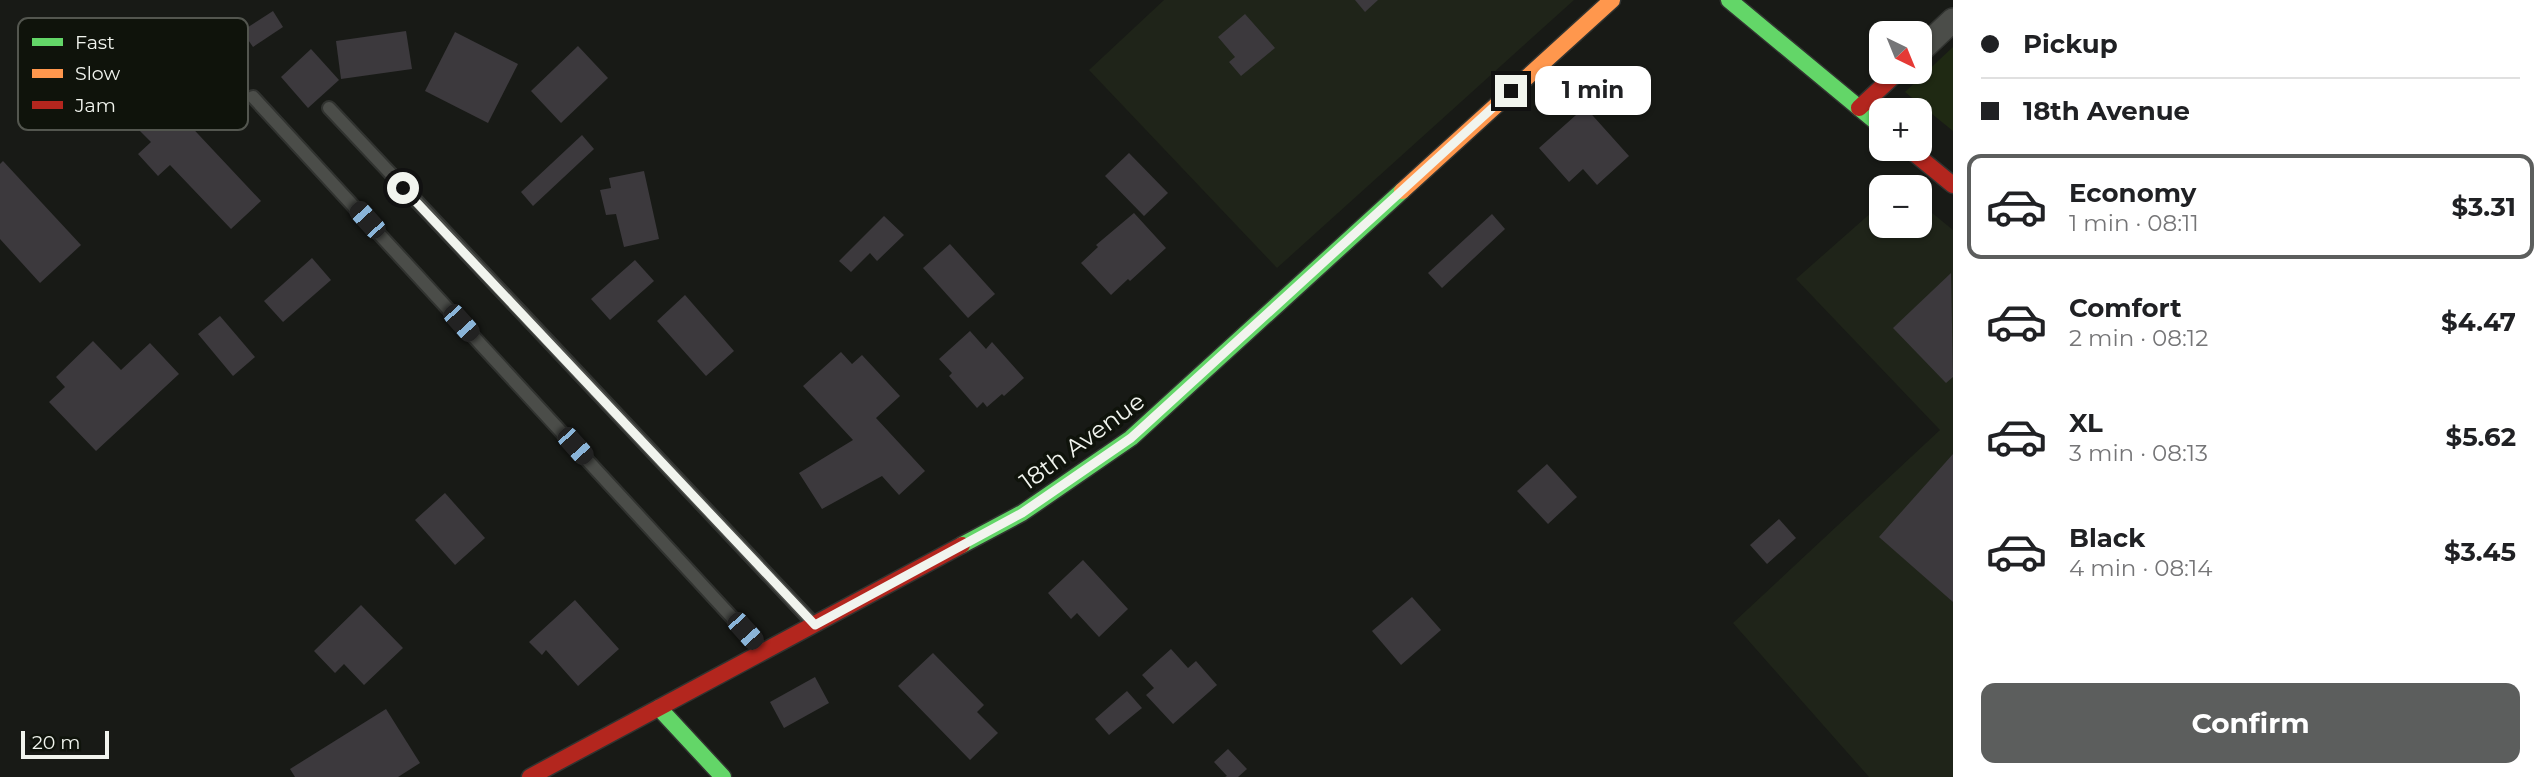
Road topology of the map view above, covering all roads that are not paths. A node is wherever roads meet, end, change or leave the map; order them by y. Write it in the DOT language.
graph roads {
  1 [pos="1612,0"];
  2 [pos="1728,0"];
  3 [pos="1953,20"];
  4 [pos="1932,40"];
  5 [pos="1885,84"];
  6 [pos="253,97"];
  7 [pos="329,108"];
  8 [pos="1859,108"];
  9 [pos="1869,116"];
  10 [pos="1924,161"];
  11 [pos="1953,185"];
  12 [pos="815,625"];
  13 [pos="764,652"];
  14 [pos="659,708"];
  15 [pos="530,777"];
  16 [pos="723,777"];
  1 -- 12 [label="street, 18th Avenue"];
  2 -- 8 [label="street"];
  3 -- 4 [label="street"];
  5 -- 8 [label="street"];
  6 -- 13 [label="lane"];
  7 -- 12 [label="lane"];
  8 -- 9 [label="street"];
  10 -- 11 [label="street"];
  12 -- 13 [label="street, 18th Avenue"];
  13 -- 14 [label="street, 18th Avenue"];
  14 -- 15 [label="street, 18th Avenue"];
  14 -- 16 [label="street"];
}
